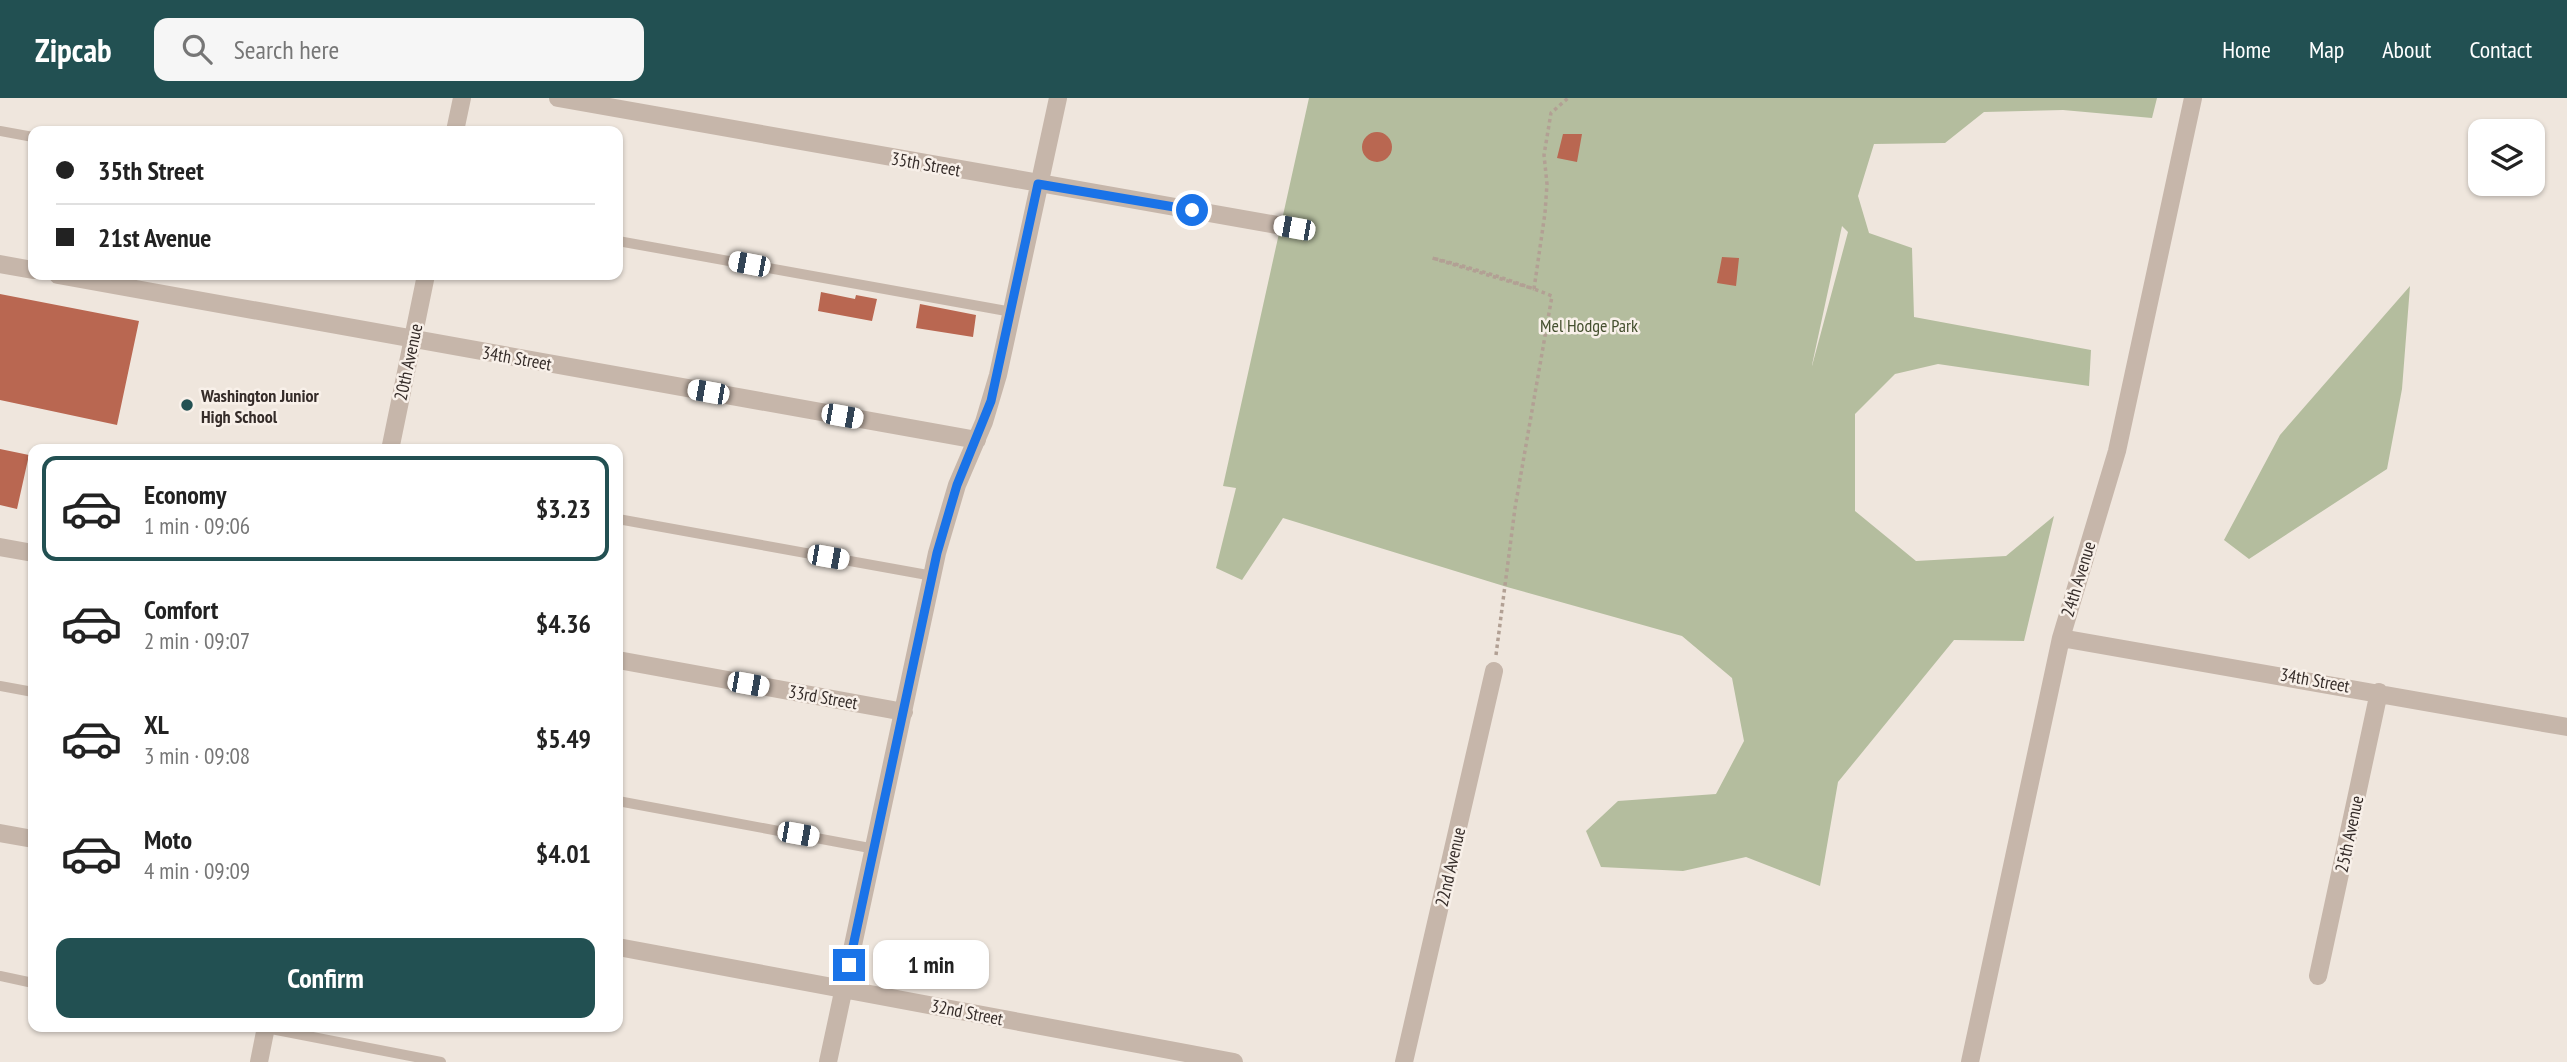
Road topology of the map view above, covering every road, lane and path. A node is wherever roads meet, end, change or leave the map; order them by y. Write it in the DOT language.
graph roads {
  1 [pos="462,98"];
  2 [pos="558,98"];
  3 [pos="1058,98"];
  4 [pos="1568,98"];
  5 [pos="2193,98"];
  6 [pos="456,126"];
  7 [pos="0,131"];
  8 [pos="28,136"];
  9 [pos="1038,184"];
  10 [pos="1294,228"];
  11 [pos="623,242"];
  12 [pos="0,264"];
  13 [pos="28,269"];
  14 [pos="85,280"];
  15 [pos="425,280"];
  16 [pos="1534,289"];
  17 [pos="1012,312"];
  18 [pos="412,340"];
  19 [pos="976,440"];
  20 [pos="391,444"];
  21 [pos="623,520"];
  22 [pos="0,547"];
  23 [pos="28,552"];
  24 [pos="933,576"];
  25 [pos="2062,638"];
  26 [pos="623,661"];
  27 [pos="1494,671"];
  28 [pos="0,686"];
  29 [pos="28,691"];
  30 [pos="2379,692"];
  31 [pos="904,712"];
  32 [pos="2567,727"];
  33 [pos="623,802"];
  34 [pos="0,833"];
  35 [pos="28,838"];
  36 [pos="875,849"];
  37 [pos="623,948"];
  38 [pos="0,976"];
  39 [pos="2318,976"];
  40 [pos="28,982"];
  41 [pos="844,989"];
  42 [pos="263,1032"];
  43 [pos="285,1032"];
  44 [pos="259,1062"];
  45 [pos="441,1062"];
  46 [pos="828,1062"];
  47 [pos="1234,1062"];
  48 [pos="1405,1062"];
  49 [pos="1970,1062"];
  1 -- 6 [label="street"];
  2 -- 9 [label="street, 35th Street"];
  3 -- 9 [label="street"];
  4 -- 16 [label="path"];
  5 -- 25 [label="street, 24th Avenue"];
  7 -- 8 [label="lane"];
  9 -- 10 [label="street, 35th Street"];
  9 -- 17 [label="street"];
  11 -- 17 [label="lane"];
  12 -- 13 [label="street"];
  14 -- 18 [label="street, 34th Street"];
  15 -- 18 [label="street, 20th Avenue"];
  16 -- 16 [label="path"];
  16 -- 27 [label="path"];
  17 -- 19 [label="street"];
  18 -- 19 [label="street, 34th Street"];
  18 -- 20 [label="street, 20th Avenue"];
  19 -- 24 [label="street"];
  21 -- 24 [label="lane"];
  22 -- 23 [label="street"];
  24 -- 31 [label="street"];
  25 -- 30 [label="street, 34th Street"];
  25 -- 49 [label="street, 24th Avenue"];
  26 -- 31 [label="street, 33rd Street"];
  27 -- 48 [label="street, 22nd Avenue"];
  28 -- 29 [label="lane"];
  30 -- 32 [label="street, 34th Street"];
  30 -- 39 [label="street, 25th Avenue"];
  31 -- 36 [label="street"];
  33 -- 36 [label="lane"];
  34 -- 35 [label="street"];
  36 -- 41 [label="street"];
  37 -- 41 [label="street, 32nd Street"];
  38 -- 40 [label="lane"];
  41 -- 46 [label="street"];
  41 -- 47 [label="street, 32nd Street"];
  42 -- 44 [label="street"];
  43 -- 45 [label="lane"];
}
